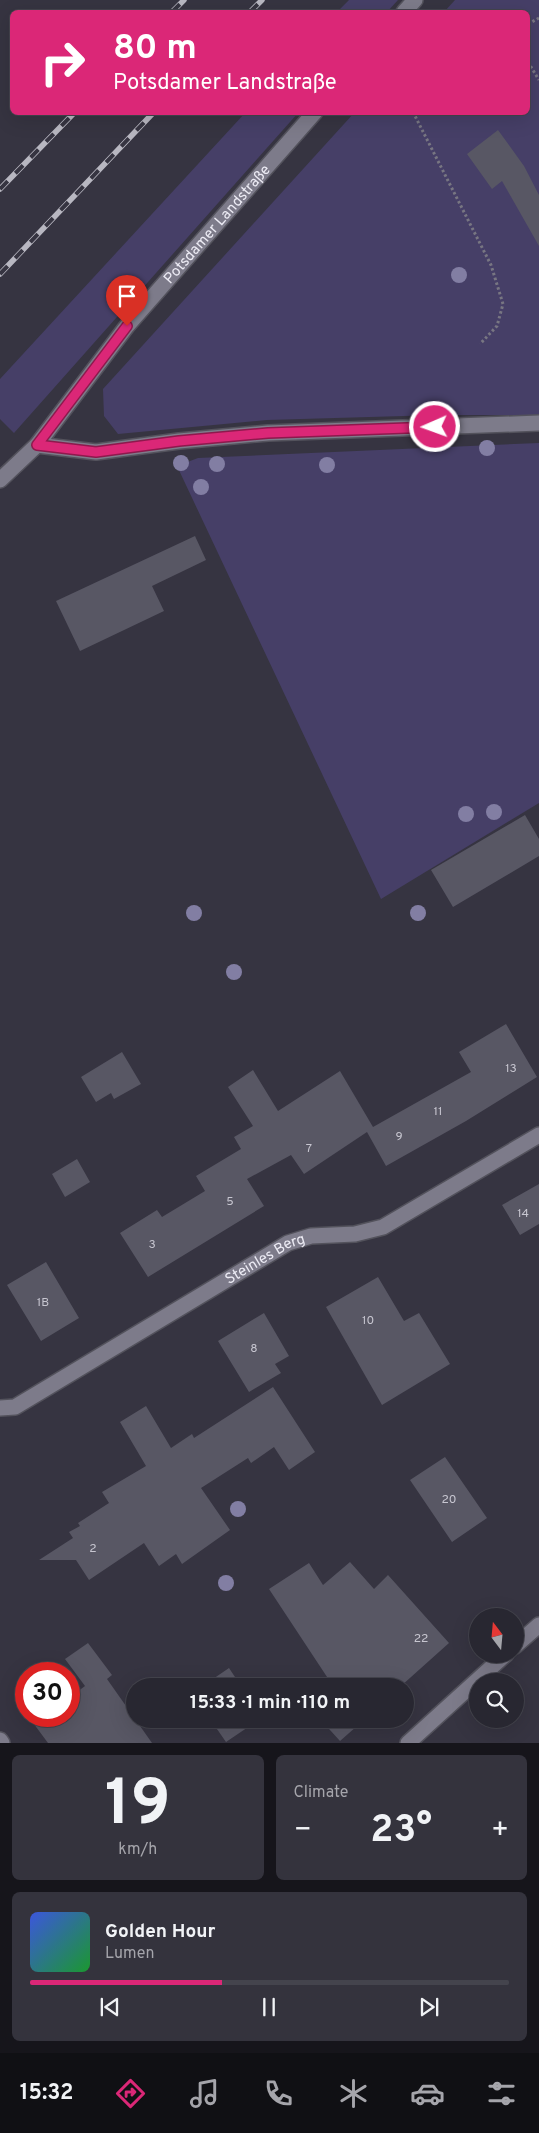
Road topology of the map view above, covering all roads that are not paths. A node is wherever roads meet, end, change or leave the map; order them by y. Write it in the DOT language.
graph roads {
  1 [pos="415,0"];
  2 [pos="406,10"];
  3 [pos="312,115"];
  4 [pos="539,423"];
  5 [pos="37,445"];
  6 [pos="4,477"];
  7 [pos="539,1135"];
  8 [pos="0,1408"];
  9 [pos="539,1625"];
  10 [pos="524,1638"];
  11 [pos="496,1663"];
  12 [pos="408,1743"];
  1 -- 2 [label="street"];
  3 -- 5 [label="street, Potsdamer Landstraße"];
  4 -- 5 [label="street"];
  5 -- 6 [label="street, Potsdamer Landstraße"];
  7 -- 8 [label="street, Steinles Berg"];
  9 -- 10 [label="street"];
  11 -- 12 [label="street"];
}
